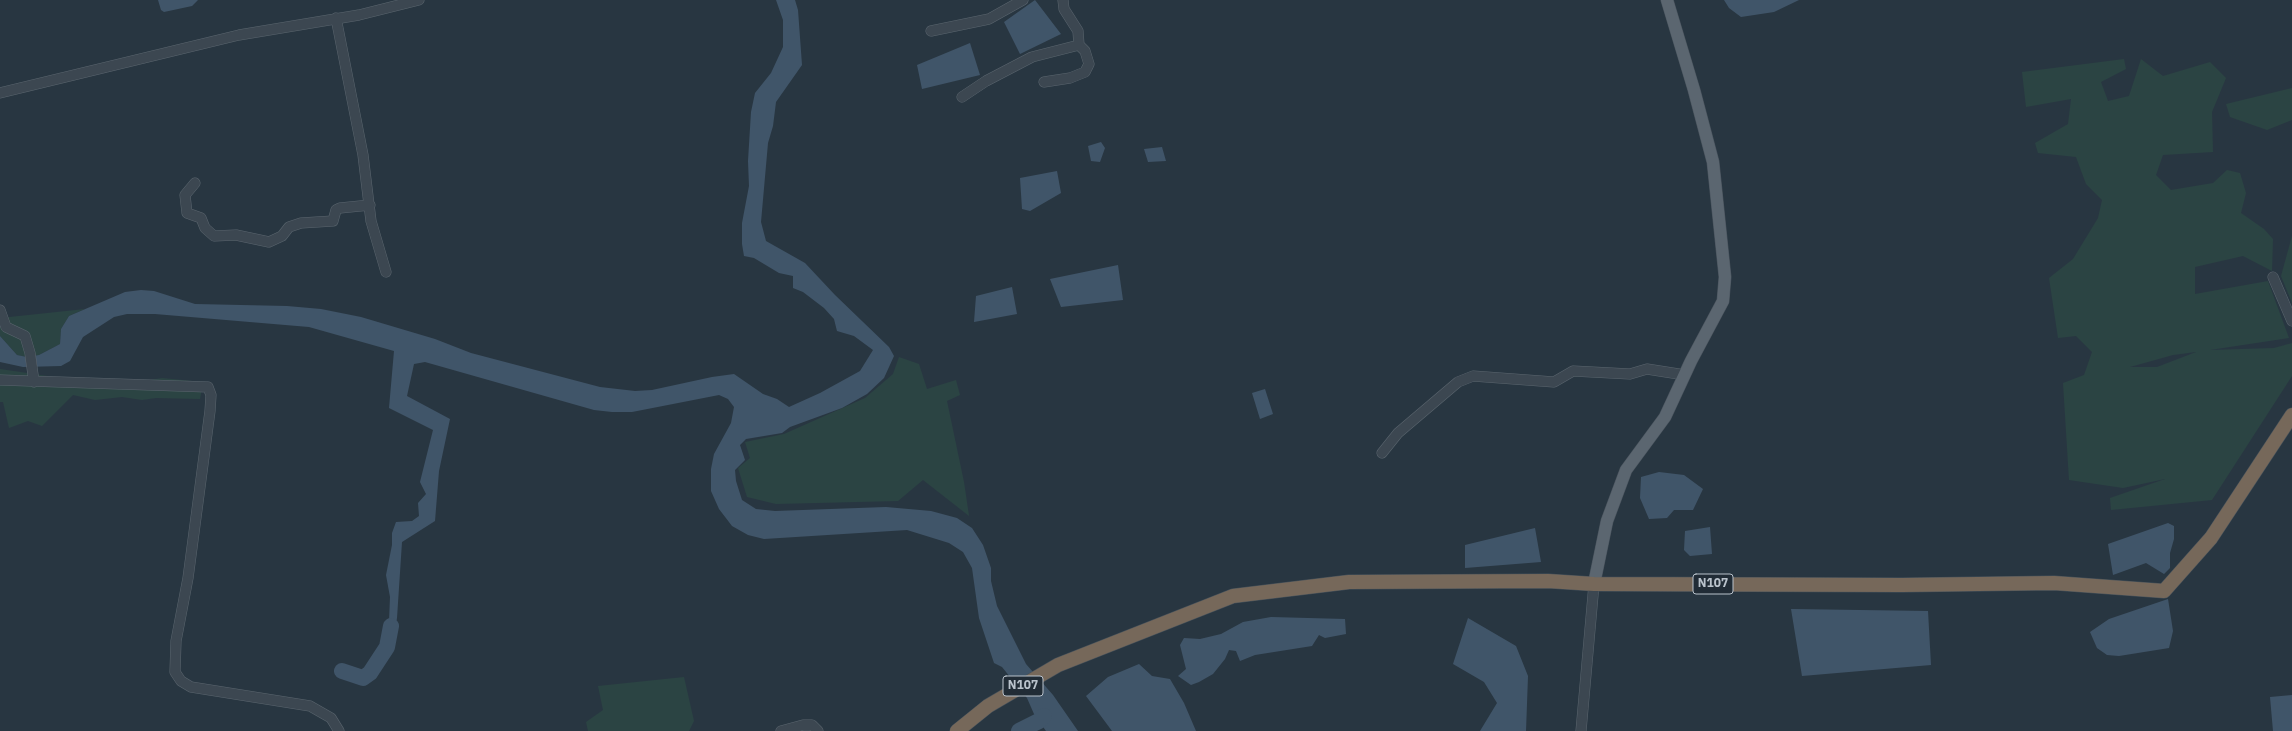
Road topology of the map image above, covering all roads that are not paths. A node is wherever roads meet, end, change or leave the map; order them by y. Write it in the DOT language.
graph roads {
  1 [pos="419,0"];
  2 [pos="1023,0"];
  3 [pos="1063,0"];
  4 [pos="1667,0"];
  5 [pos="336,18"];
  6 [pos="931,31"];
  7 [pos="1079,45"];
  8 [pos="1044,82"];
  9 [pos="0,93"];
  10 [pos="962,97"];
  11 [pos="195,183"];
  12 [pos="370,205"];
  13 [pos="386,272"];
  14 [pos="2273,277"];
  15 [pos="0,310"];
  16 [pos="2292,321"];
  17 [pos="1685,375"];
  18 [pos="0,380"];
  19 [pos="34,382"];
  20 [pos="2292,415"];
  21 [pos="1382,453"];
  22 [pos="1594,584"];
  23 [pos="339,731"];
  24 [pos="781,731"];
  25 [pos="818,731"];
  26 [pos="957,731"];
  27 [pos="1581,731"];
  1 -- 5 [label="street"];
  2 -- 6 [label="street"];
  3 -- 7 [label="street"];
  4 -- 17 [label="main road"];
  5 -- 9 [label="street"];
  5 -- 12 [label="street"];
  7 -- 8 [label="street"];
  7 -- 10 [label="street"];
  11 -- 12 [label="street"];
  12 -- 13 [label="street"];
  14 -- 16 [label="street"];
  15 -- 19 [label="street"];
  17 -- 21 [label="street"];
  17 -- 22 [label="main road"];
  18 -- 19 [label="street"];
  19 -- 23 [label="street"];
  20 -- 22 [label="highway, N107"];
  22 -- 26 [label="highway, N107"];
  22 -- 27 [label="street"];
  24 -- 25 [label="street"];
}
